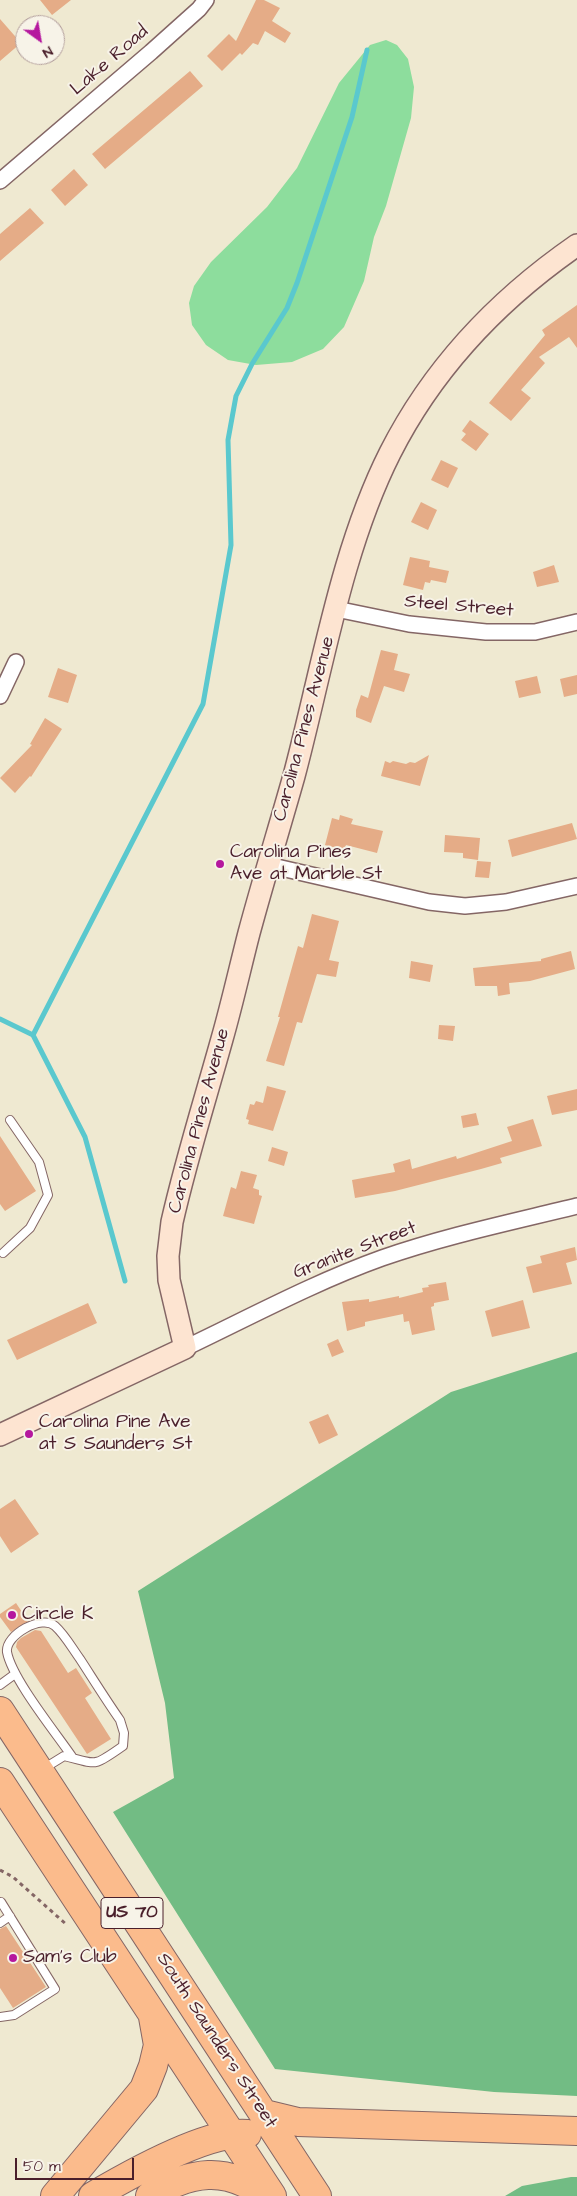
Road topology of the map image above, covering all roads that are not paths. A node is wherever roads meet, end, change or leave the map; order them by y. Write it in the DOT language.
graph roads {
  1 [pos="206,0"];
  2 [pos="0,181"];
  3 [pos="577,245"];
  4 [pos="336,609"];
  5 [pos="577,622"];
  6 [pos="16,662"];
  7 [pos="0,696"];
  8 [pos="268,865"];
  9 [pos="577,886"];
  10 [pos="10,1120"];
  11 [pos="577,1206"];
  12 [pos="3,1252"];
  13 [pos="185,1348"];
  14 [pos="0,1435"];
  15 [pos="15,1674"];
  16 [pos="0,1685"];
  17 [pos="0,1711"];
  18 [pos="73,1758"];
  19 [pos="40,1772"];
  20 [pos="0,1782"];
  21 [pos="1,1902"];
  22 [pos="10,1916"];
  23 [pos="0,1923"];
  24 [pos="153,2013"];
  25 [pos="0,2017"];
  26 [pos="265,2114"];
  27 [pos="577,2131"];
  28 [pos="232,2135"];
  29 [pos="288,2151"];
  30 [pos="55,2196"];
  31 [pos="93,2196"];
  32 [pos="150,2196"];
  33 [pos="265,2196"];
  34 [pos="272,2196"];
  35 [pos="317,2196"];
  1 -- 2 [label="street, Lake Road"];
  3 -- 4 [label="street, Carolina Pines Avenue"];
  4 -- 5 [label="street, Steel Street"];
  4 -- 8 [label="street, Carolina Pines Avenue"];
  6 -- 7 [label="street"];
  8 -- 9 [label="street"];
  8 -- 13 [label="street, Carolina Pines Avenue"];
  10 -- 12 [label="lane"];
  11 -- 13 [label="street, Granite Street"];
  13 -- 14 [label="street"];
  15 -- 16 [label="lane"];
  15 -- 18 [label="lane"];
  15 -- 18 [label="lane"];
  17 -- 19 [label="highway, South Saunders Street / US 70"];
  18 -- 19 [label="lane"];
  19 -- 26 [label="highway, South Saunders Street / US 70"];
  20 -- 24 [label="highway, South Saunders Street / US 70"];
  21 -- 22 [label="lane"];
  22 -- 23 [label="lane"];
  22 -- 25 [label="lane"];
  24 -- 28 [label="highway, South Saunders Street / US 70"];
  24 -- 30 [label="highway"];
  26 -- 27 [label="highway"];
  26 -- 29 [label="highway, South Saunders Street / US 70"];
  28 -- 29 [label="highway"];
  28 -- 31 [label="highway"];
  28 -- 34 [label="highway, South Saunders Street / US 70"];
  29 -- 35 [label="highway, South Saunders Street / US 70"];
  32 -- 33 [label="highway"];
}
